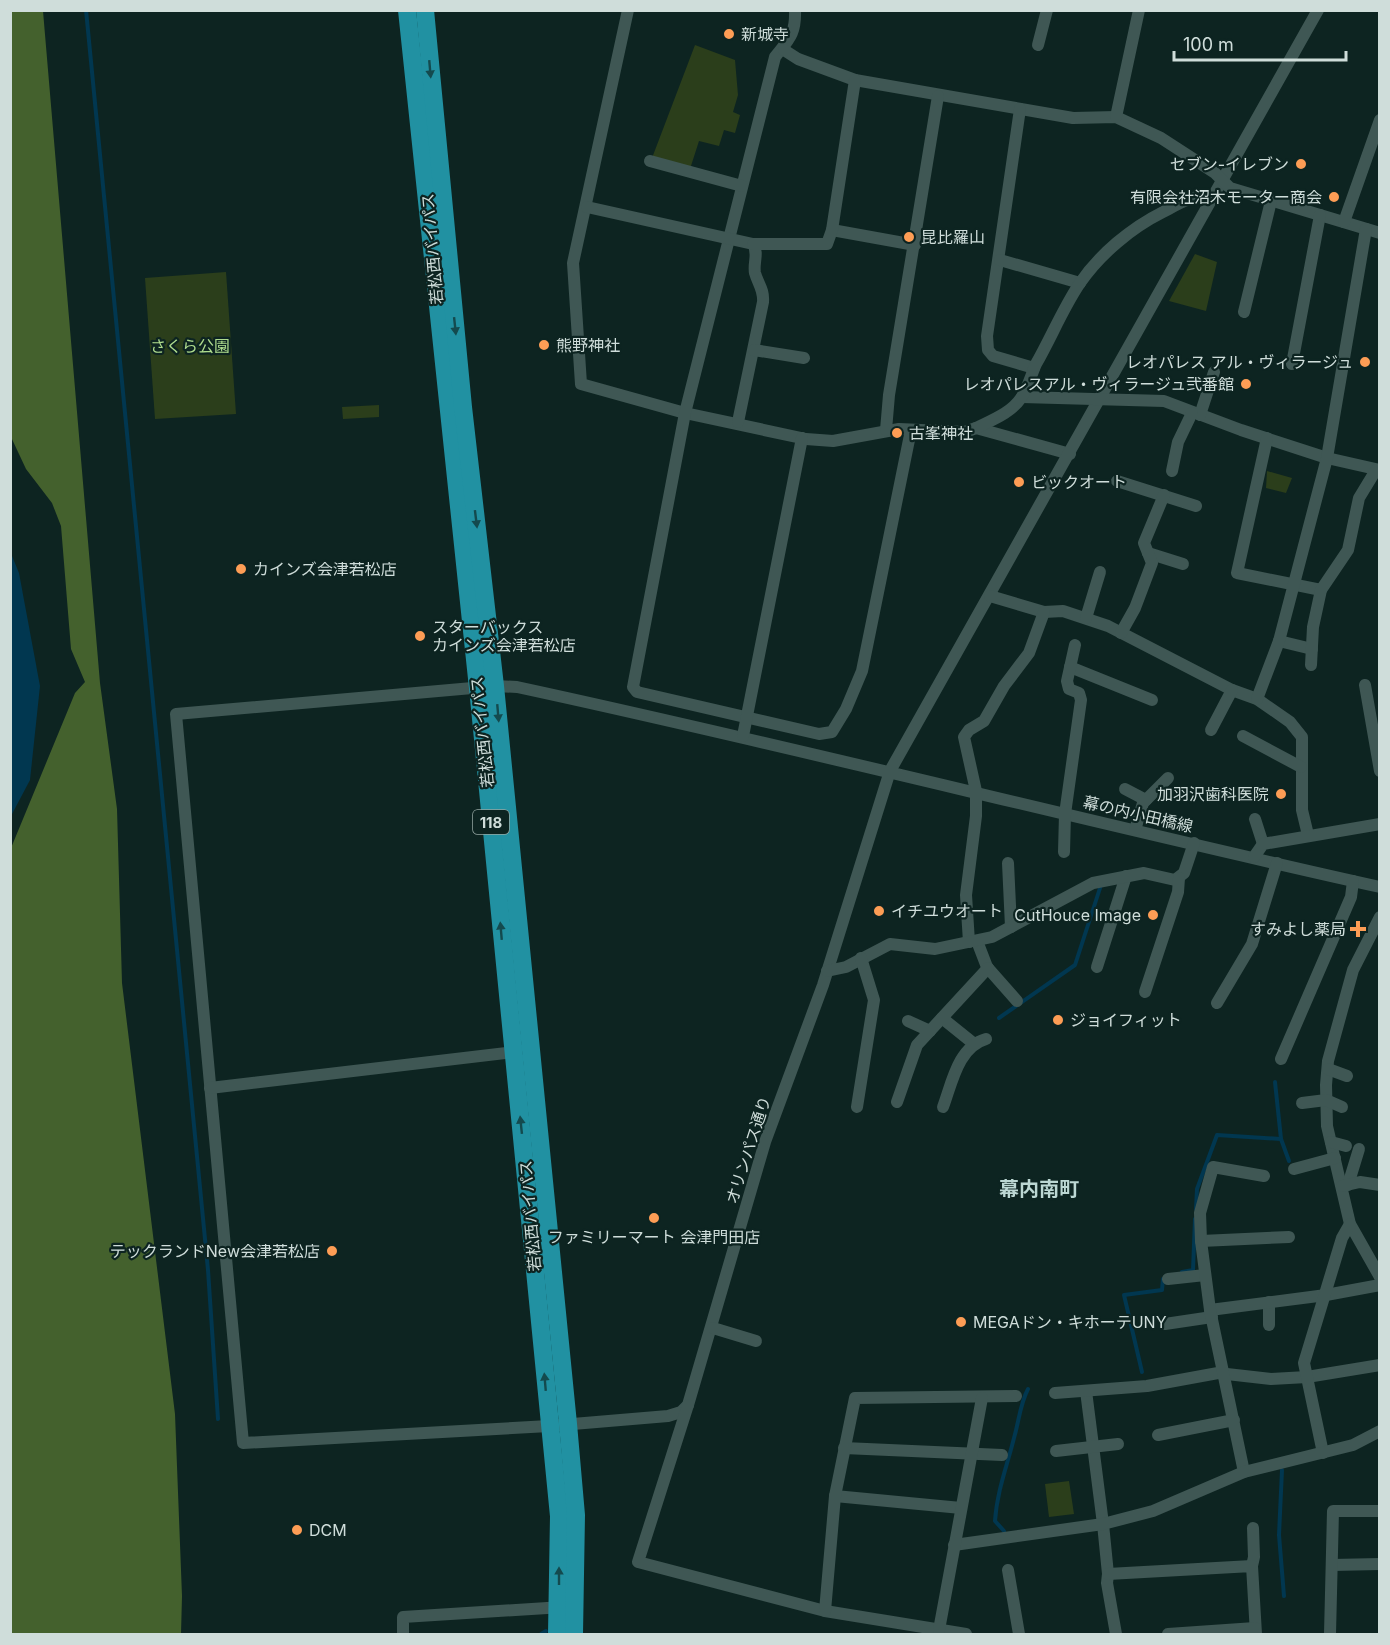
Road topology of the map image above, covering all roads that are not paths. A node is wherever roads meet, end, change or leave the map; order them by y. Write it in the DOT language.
graph roads {
  1 [pos="407,10"];
  2 [pos="425,10"];
  3 [pos="628,10"];
  4 [pos="795,10"];
  5 [pos="1047,10"];
  6 [pos="1139,10"];
  7 [pos="1318,10"];
  8 [pos="1038,45"];
  9 [pos="784,50"];
  10 [pos="855,80"];
  11 [pos="938,96"];
  12 [pos="1020,109"];
  13 [pos="1116,117"];
  14 [pos="1380,120"];
  15 [pos="650,161"];
  16 [pos="1223,182"];
  17 [pos="742,186"];
  18 [pos="1214,197"];
  19 [pos="1271,201"];
  20 [pos="586,207"];
  21 [pos="1320,215"];
  22 [pos="1344,222"];
  23 [pos="1366,229"];
  24 [pos="832,230"];
  25 [pos="1380,232"];
  26 [pos="729,238"];
  27 [pos="753,244"];
  28 [pos="915,245"];
  29 [pos="1000,260"];
  30 [pos="1080,283"];
  31 [pos="1245,312"];
  32 [pos="754,350"];
  33 [pos="804,358"];
  34 [pos="1292,364"];
  35 [pos="1034,368"];
  36 [pos="1214,372"];
  37 [pos="1022,397"];
  38 [pos="1101,401"];
  39 [pos="685,413"];
  40 [pos="1196,414"];
  41 [pos="738,422"];
  42 [pos="976,428"];
  43 [pos="886,430"];
  44 [pos="911,430"];
  45 [pos="802,438"];
  46 [pos="1267,438"];
  47 [pos="1070,454"];
  48 [pos="1327,458"];
  49 [pos="1378,470"];
  50 [pos="1172,471"];
  51 [pos="1117,481"];
  52 [pos="1164,495"];
  53 [pos="1196,506"];
  54 [pos="1148,553"];
  55 [pos="1183,564"];
  56 [pos="1100,572"];
  57 [pos="1295,584"];
  58 [pos="1321,590"];
  59 [pos="990,596"];
  60 [pos="1044,612"];
  61 [pos="1086,618"];
  62 [pos="1121,633"];
  63 [pos="1280,640"];
  64 [pos="1075,645"];
  65 [pos="1312,649"];
  66 [pos="1311,665"];
  67 [pos="1070,668"];
  68 [pos="1365,685"];
  69 [pos="487,687"];
  70 [pos="1232,690"];
  71 [pos="1257,699"];
  72 [pos="1152,700"];
  73 [pos="746,716"];
  74 [pos="1211,730"];
  75 [pos="743,736"];
  76 [pos="1243,736"];
  77 [pos="1377,748"];
  78 [pos="1301,767"];
  79 [pos="890,771"];
  80 [pos="1380,771"];
  81 [pos="1168,778"];
  82 [pos="1125,789"];
  83 [pos="976,791"];
  84 [pos="1146,800"];
  85 [pos="1065,814"];
  86 [pos="1255,819"];
  87 [pos="1380,824"];
  88 [pos="1134,830"];
  89 [pos="1308,835"];
  90 [pos="1194,843"];
  91 [pos="1263,844"];
  92 [pos="1064,852"];
  93 [pos="1254,857"];
  94 [pos="1008,863"];
  95 [pos="1277,863"];
  96 [pos="1126,876"];
  97 [pos="1179,878"];
  98 [pos="1353,881"];
  99 [pos="1380,887"];
  100 [pos="1380,917"];
  101 [pos="1011,927"];
  102 [pos="973,942"];
  103 [pos="861,958"];
  104 [pos="1097,967"];
  105 [pos="988,968"];
  106 [pos="827,971"];
  107 [pos="1144,992"];
  108 [pos="1017,1001"];
  109 [pos="1217,1003"];
  110 [pos="942,1018"];
  111 [pos="908,1021"];
  112 [pos="930,1031"];
  113 [pos="986,1039"];
  114 [pos="973,1043"];
  115 [pos="514,1052"];
  116 [pos="1281,1059"];
  117 [pos="1328,1069"];
  118 [pos="1347,1076"];
  119 [pos="210,1088"];
  120 [pos="1326,1100"];
  121 [pos="897,1102"];
  122 [pos="1302,1102"];
  123 [pos="857,1107"];
  124 [pos="943,1107"];
  125 [pos="1342,1107"];
  126 [pos="1331,1142"];
  127 [pos="1346,1146"];
  128 [pos="1359,1149"];
  129 [pos="1335,1158"];
  130 [pos="1294,1168"];
  131 [pos="1264,1176"];
  132 [pos="1345,1185"];
  133 [pos="1380,1185"];
  134 [pos="1350,1224"];
  135 [pos="1289,1237"];
  136 [pos="1201,1241"];
  137 [pos="1205,1275"];
  138 [pos="1380,1277"];
  139 [pos="1168,1279"];
  140 [pos="1380,1285"];
  141 [pos="1326,1295"];
  142 [pos="1269,1302"];
  143 [pos="1211,1313"];
  144 [pos="1166,1324"];
  145 [pos="1269,1325"];
  146 [pos="713,1328"];
  147 [pos="756,1341"];
  148 [pos="1380,1365"];
  149 [pos="1224,1374"];
  150 [pos="1307,1377"];
  151 [pos="1086,1391"];
  152 [pos="1055,1393"];
  153 [pos="1016,1396"];
  154 [pos="982,1398"];
  155 [pos="688,1405"];
  156 [pos="1234,1420"];
  157 [pos="568,1424"];
  158 [pos="549,1426"];
  159 [pos="1380,1431"];
  160 [pos="1158,1436"];
  161 [pos="1118,1444"];
  162 [pos="1091,1447"];
  163 [pos="844,1448"];
  164 [pos="1056,1451"];
  165 [pos="1323,1454"];
  166 [pos="972,1455"];
  167 [pos="1002,1455"];
  168 [pos="1244,1472"];
  169 [pos="835,1496"];
  170 [pos="961,1508"];
  171 [pos="1380,1511"];
  172 [pos="1103,1524"];
  173 [pos="1253,1528"];
  174 [pos="954,1545"];
  175 [pos="1380,1564"];
  176 [pos="1332,1565"];
  177 [pos="1252,1566"];
  178 [pos="1008,1570"];
  179 [pos="1108,1574"];
  180 [pos="568,1607"];
  181 [pos="825,1611"];
  182 [pos="939,1630"];
  183 [pos="1255,1631"];
  184 [pos="403,1635"];
  185 [pos="557,1635"];
  186 [pos="574,1635"];
  187 [pos="966,1635"];
  188 [pos="1019,1635"];
  189 [pos="1116,1635"];
  190 [pos="1168,1635"];
  191 [pos="1330,1635"];
  1 -- 69 [label="highway, 若松西バイパス / 118"];
  2 -- 69 [label="highway, 若松西バイパス / 118, one-way"];
  3 -- 20 [label="street"];
  4 -- 9 [label="street"];
  5 -- 8 [label="street"];
  6 -- 13 [label="street"];
  7 -- 16 [label="street, オリンパス通り"];
  9 -- 10 [label="street"];
  9 -- 17 [label="street"];
  10 -- 11 [label="street"];
  10 -- 24 [label="street"];
  11 -- 12 [label="street"];
  11 -- 28 [label="street"];
  12 -- 13 [label="street"];
  12 -- 29 [label="street"];
  13 -- 16 [label="street"];
  14 -- 22 [label="street"];
  15 -- 17 [label="street"];
  16 -- 18 [label="street, オリンパス通り"];
  16 -- 19 [label="street"];
  17 -- 26 [label="street"];
  18 -- 30 [label="street"];
  18 -- 38 [label="street, オリンパス通り"];
  19 -- 21 [label="street"];
  19 -- 31 [label="street"];
  20 -- 26 [label="street"];
  20 -- 39 [label="street"];
  21 -- 22 [label="street"];
  21 -- 34 [label="street"];
  22 -- 23 [label="street"];
  23 -- 25 [label="street"];
  23 -- 48 [label="street"];
  24 -- 27 [label="street"];
  24 -- 28 [label="street"];
  26 -- 27 [label="street"];
  26 -- 39 [label="street"];
  27 -- 32 [label="street"];
  28 -- 43 [label="street"];
  29 -- 30 [label="street"];
  29 -- 35 [label="street"];
  30 -- 35 [label="street"];
  32 -- 33 [label="street"];
  32 -- 41 [label="street"];
  35 -- 37 [label="street"];
  36 -- 40 [label="street"];
  37 -- 38 [label="street"];
  37 -- 42 [label="street"];
  38 -- 40 [label="street"];
  38 -- 47 [label="street, オリンパス通り"];
  39 -- 41 [label="street"];
  39 -- 73 [label="street"];
  40 -- 46 [label="street"];
  40 -- 50 [label="street"];
  41 -- 45 [label="street"];
  42 -- 44 [label="street"];
  42 -- 47 [label="street"];
  43 -- 44 [label="street"];
  43 -- 45 [label="street"];
  44 -- 73 [label="street"];
  45 -- 73 [label="street"];
  46 -- 48 [label="street"];
  46 -- 57 [label="street"];
  47 -- 59 [label="street, オリンパス通り"];
  48 -- 49 [label="street"];
  48 -- 57 [label="street"];
  49 -- 58 [label="street"];
  51 -- 52 [label="street"];
  52 -- 53 [label="street"];
  52 -- 54 [label="street"];
  54 -- 55 [label="street"];
  54 -- 62 [label="street"];
  56 -- 61 [label="street"];
  57 -- 58 [label="street"];
  57 -- 63 [label="street"];
  58 -- 65 [label="street"];
  59 -- 60 [label="street"];
  59 -- 79 [label="street, オリンパス通り"];
  60 -- 61 [label="street"];
  60 -- 83 [label="street"];
  61 -- 62 [label="street"];
  62 -- 70 [label="street"];
  63 -- 65 [label="street"];
  63 -- 71 [label="street"];
  64 -- 67 [label="street"];
  65 -- 66 [label="street"];
  67 -- 72 [label="street"];
  67 -- 85 [label="street"];
  68 -- 77 [label="street"];
  69 -- 75 [label="street, 幕の内小田橋線"];
  115 -- 69 [label="highway, 若松西バイパス / 118, one-way"];
  69 -- 119 [label="street, 幕の内小田橋線"];
  69 -- 157 [label="highway, 若松西バイパス / 118, one-way"];
  70 -- 71 [label="street"];
  70 -- 74 [label="street"];
  71 -- 78 [label="street"];
  73 -- 75 [label="street"];
  75 -- 79 [label="street, 幕の内小田橋線"];
  76 -- 78 [label="street"];
  77 -- 80 [label="street"];
  78 -- 89 [label="street"];
  79 -- 83 [label="street, 幕の内小田橋線"];
  79 -- 106 [label="street, オリンパス通り"];
  81 -- 84 [label="street"];
  82 -- 84 [label="street"];
  83 -- 85 [label="street, 幕の内小田橋線"];
  83 -- 102 [label="street"];
  84 -- 88 [label="street"];
  85 -- 88 [label="street, 幕の内小田橋線"];
  85 -- 92 [label="street"];
  86 -- 91 [label="street"];
  87 -- 89 [label="street"];
  88 -- 90 [label="street, 幕の内小田橋線"];
  89 -- 91 [label="street"];
  90 -- 93 [label="street, 幕の内小田橋線"];
  90 -- 97 [label="street"];
  91 -- 93 [label="street"];
  93 -- 95 [label="street, 幕の内小田橋線"];
  94 -- 101 [label="street"];
  95 -- 98 [label="street, 幕の内小田橋線"];
  95 -- 109 [label="street"];
  96 -- 97 [label="street"];
  96 -- 101 [label="street"];
  96 -- 104 [label="street"];
  97 -- 107 [label="street"];
  98 -- 99 [label="street, 幕の内小田橋線"];
  98 -- 116 [label="street"];
  100 -- 117 [label="street"];
  101 -- 102 [label="street"];
  102 -- 103 [label="street"];
  102 -- 105 [label="street"];
  103 -- 106 [label="street"];
  103 -- 123 [label="street"];
  105 -- 108 [label="street"];
  105 -- 110 [label="street"];
  106 -- 146 [label="street, オリンパス通り"];
  110 -- 112 [label="street"];
  110 -- 114 [label="street"];
  111 -- 112 [label="street"];
  112 -- 121 [label="street"];
  113 -- 114 [label="street"];
  114 -- 124 [label="street"];
  115 -- 119 [label="street"];
  158 -- 115 [label="highway, 若松西バイパス / 118, one-way"];
  117 -- 118 [label="street"];
  117 -- 120 [label="street"];
  119 -- 158 [label="street"];
  120 -- 122 [label="street"];
  120 -- 125 [label="street"];
  120 -- 126 [label="street"];
  126 -- 127 [label="street"];
  126 -- 129 [label="street"];
  128 -- 132 [label="street"];
  129 -- 130 [label="street"];
  129 -- 132 [label="street"];
  131 -- 136 [label="street"];
  132 -- 133 [label="street"];
  132 -- 134 [label="street"];
  134 -- 138 [label="street"];
  134 -- 141 [label="street"];
  135 -- 136 [label="street"];
  136 -- 137 [label="street"];
  137 -- 139 [label="street"];
  137 -- 143 [label="street"];
  140 -- 141 [label="street"];
  141 -- 142 [label="street"];
  141 -- 150 [label="street"];
  142 -- 143 [label="street"];
  142 -- 145 [label="street"];
  143 -- 144 [label="street"];
  143 -- 149 [label="street"];
  146 -- 147 [label="street"];
  146 -- 155 [label="street, オリンパス通り"];
  148 -- 150 [label="street"];
  149 -- 150 [label="street"];
  149 -- 151 [label="street"];
  149 -- 156 [label="street"];
  150 -- 165 [label="street"];
  151 -- 152 [label="street"];
  151 -- 162 [label="street"];
  153 -- 154 [label="street"];
  154 -- 163 [label="street"];
  154 -- 166 [label="street"];
  155 -- 157 [label="street"];
  155 -- 181 [label="street, オリンパス通り"];
  156 -- 160 [label="street"];
  156 -- 168 [label="street"];
  157 -- 158 [label="street"];
  157 -- 180 [label="highway, 若松西バイパス / 118"];
  180 -- 158 [label="highway, 若松西バイパス / 118, one-way"];
  159 -- 165 [label="street"];
  161 -- 162 [label="street"];
  162 -- 164 [label="street"];
  162 -- 172 [label="street"];
  163 -- 166 [label="street"];
  163 -- 169 [label="street"];
  165 -- 168 [label="street"];
  166 -- 167 [label="street"];
  166 -- 170 [label="street"];
  168 -- 172 [label="street"];
  169 -- 170 [label="street"];
  169 -- 181 [label="street"];
  170 -- 174 [label="street"];
  171 -- 176 [label="street"];
  172 -- 174 [label="street"];
  172 -- 179 [label="street"];
  173 -- 177 [label="street"];
  174 -- 182 [label="street"];
  175 -- 176 [label="street"];
  176 -- 191 [label="street"];
  177 -- 179 [label="street"];
  177 -- 183 [label="street"];
  178 -- 188 [label="street"];
  179 -- 189 [label="street"];
  180 -- 184 [label="street"];
  180 -- 185 [label="highway, 若松西バイパス / 118"];
  180 -- 186 [label="highway, 若松西バイパス / 118"];
  181 -- 182 [label="street"];
  182 -- 187 [label="street"];
  183 -- 190 [label="street"];
}
